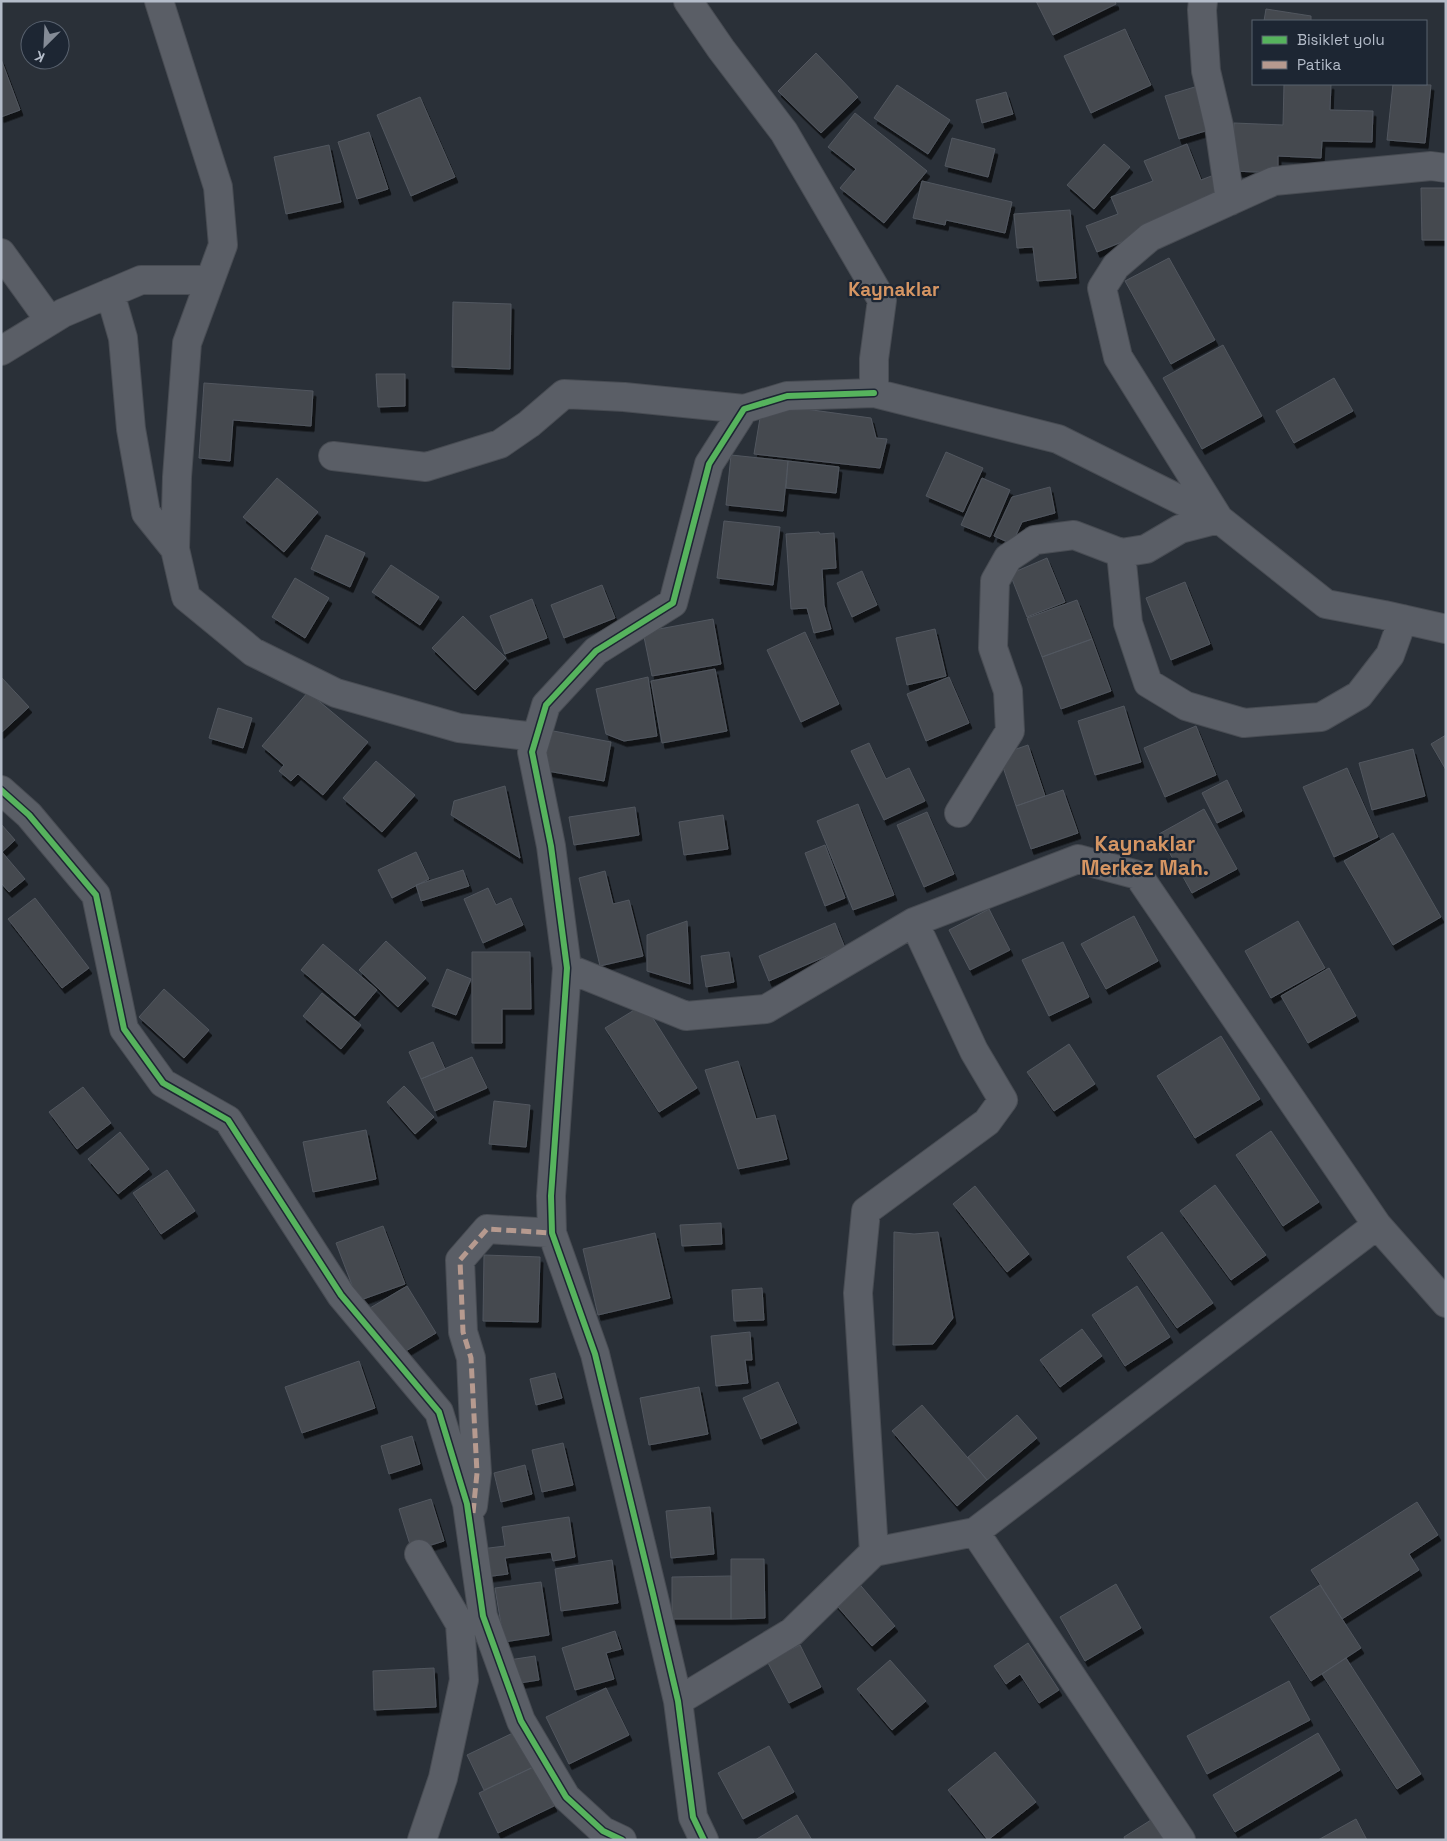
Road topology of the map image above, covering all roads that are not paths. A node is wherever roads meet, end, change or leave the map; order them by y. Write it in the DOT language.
graph roads {
  1 [pos="159,1"];
  2 [pos="688,1"];
  3 [pos="1203,1"];
  4 [pos="1446,168"];
  5 [pos="1230,201"];
  6 [pos="1,253"];
  7 [pos="210,280"];
  8 [pos="110,293"];
  9 [pos="50,322"];
  10 [pos="1,351"];
  11 [pos="874,393"];
  12 [pos="744,409"];
  13 [pos="333,456"];
  14 [pos="1219,519"];
  15 [pos="175,549"];
  16 [pos="1121,553"];
  17 [pos="1402,619"];
  18 [pos="1446,629"];
  19 [pos="536,737"];
  20 [pos="1,790"];
  21 [pos="959,813"];
  22 [pos="914,922"];
  23 [pos="567,968"];
  24 [pos="1377,1225"];
  25 [pos="552,1232"];
  26 [pos="1446,1303"];
  27 [pos="975,1532"];
  28 [pos="471,1533"];
  29 [pos="874,1552"];
  30 [pos="419,1554"];
  31 [pos="472,1620"];
  32 [pos="678,1701"];
  33 [pos="422,1840"];
  34 [pos="622,1840"];
  35 [pos="704,1840"];
  36 [pos="1181,1840"];
  1 -- 7 [label="street"];
  2 -- 11 [label="street"];
  3 -- 5 [label="street"];
  4 -- 5 [label="street"];
  5 -- 14 [label="street"];
  6 -- 9 [label="street"];
  7 -- 8 [label="street"];
  7 -- 15 [label="street"];
  8 -- 9 [label="street"];
  8 -- 15 [label="street"];
  9 -- 10 [label="street"];
  11 -- 12 [label="street"];
  11 -- 14 [label="street"];
  12 -- 13 [label="street"];
  12 -- 19 [label="street"];
  14 -- 16 [label="street"];
  14 -- 17 [label="street"];
  15 -- 19 [label="street"];
  16 -- 17 [label="street"];
  16 -- 21 [label="street"];
  17 -- 18 [label="street"];
  19 -- 23 [label="street"];
  20 -- 28 [label="street"];
  22 -- 23 [label="street"];
  22 -- 24 [label="street"];
  22 -- 29 [label="street"];
  23 -- 25 [label="street"];
  24 -- 26 [label="street"];
  24 -- 27 [label="street"];
  25 -- 28 [label="street"];
  25 -- 32 [label="street"];
  27 -- 29 [label="street"];
  27 -- 36 [label="street"];
  28 -- 31 [label="street"];
  29 -- 32 [label="street"];
  30 -- 31 [label="street"];
  31 -- 33 [label="street"];
  31 -- 34 [label="street"];
  32 -- 35 [label="street"];
}
